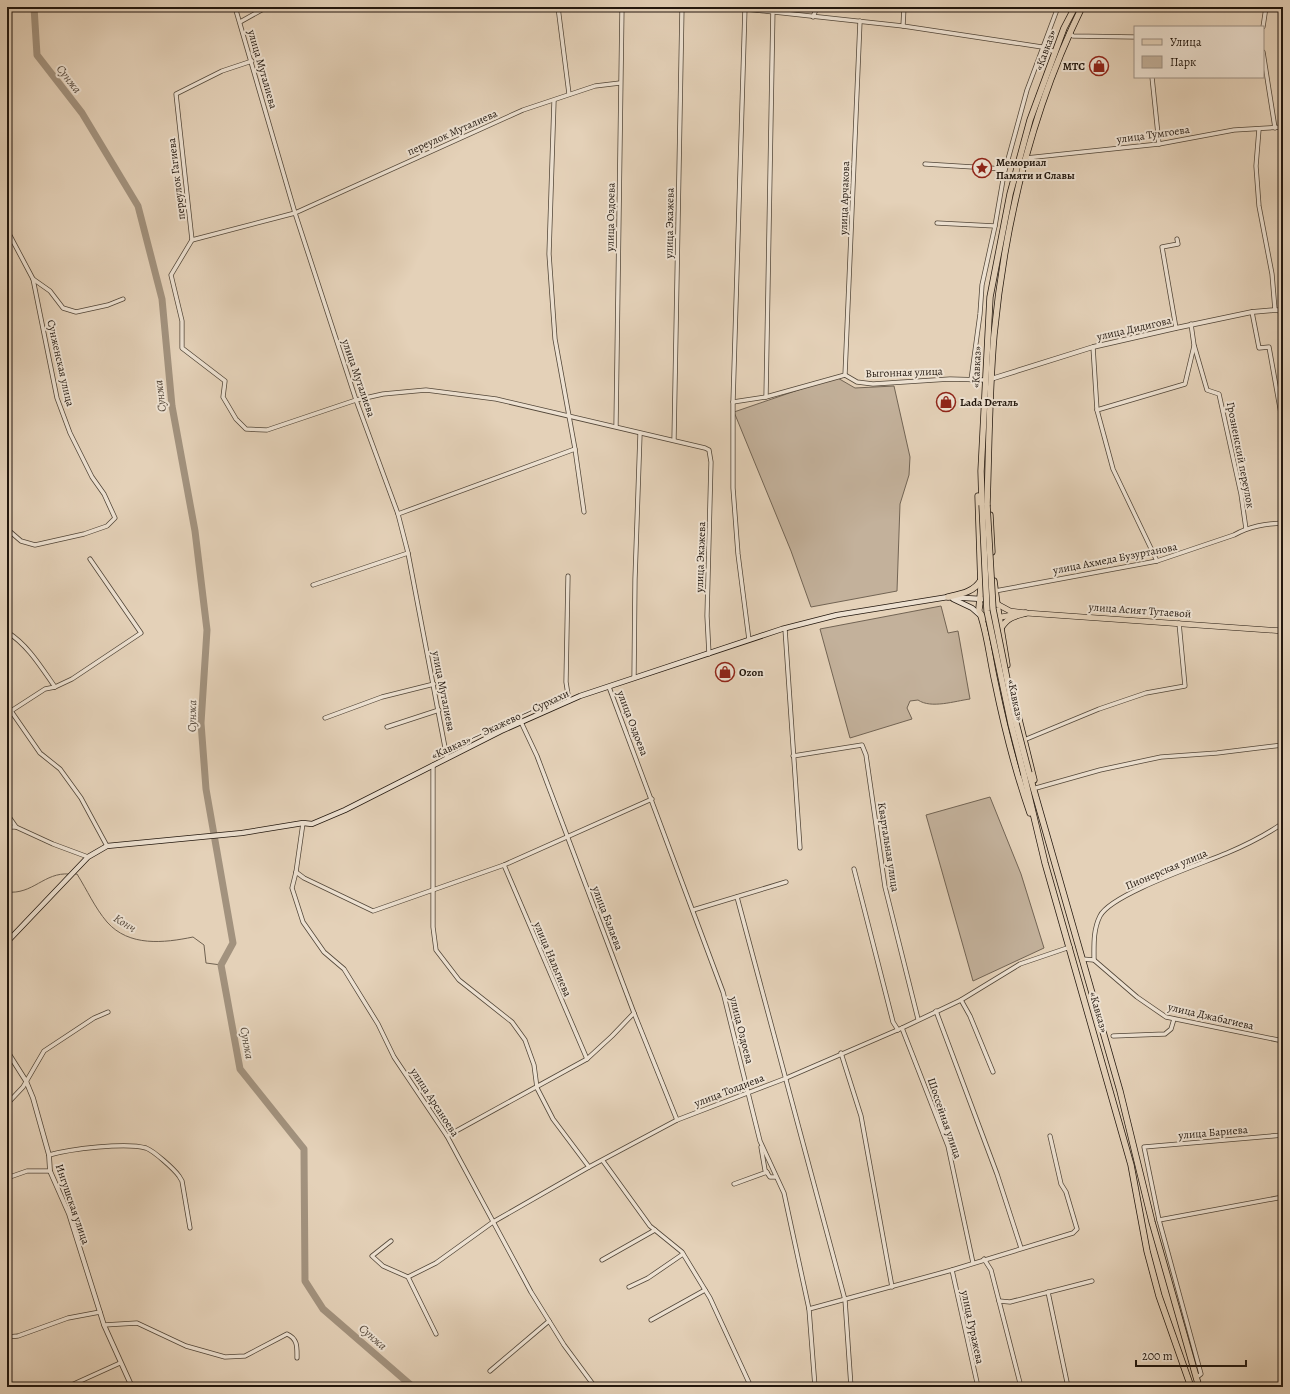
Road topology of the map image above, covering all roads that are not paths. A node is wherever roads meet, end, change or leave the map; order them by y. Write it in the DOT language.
graph roads {
  1 [pos="236,7"];
  2 [pos="267,7"];
  3 [pos="558,7"];
  4 [pos="622,7"];
  5 [pos="682,7"];
  6 [pos="773,7"];
  7 [pos="817,7"];
  8 [pos="904,7"];
  9 [pos="1058,7"];
  10 [pos="1074,7"];
  11 [pos="1082,7"];
  12 [pos="1266,7"];
  13 [pos="745,8"];
  14 [pos="773,12"];
  15 [pos="813,16"];
  16 [pos="860,21"];
  17 [pos="240,22"];
  18 [pos="903,26"];
  19 [pos="1263,26"];
  20 [pos="1069,33"];
  21 [pos="1134,37"];
  22 [pos="1042,47"];
  23 [pos="1055,52"];
  24 [pos="1264,58"];
  25 [pos="252,61"];
  26 [pos="1152,78"];
  27 [pos="620,83"];
  28 [pos="568,94"];
  29 [pos="554,101"];
  30 [pos="1283,127"];
  31 [pos="1275,128"];
  32 [pos="1259,129"];
  33 [pos="1159,144"];
  34 [pos="1026,158"];
  35 [pos="925,164"];
  36 [pos="1005,168"];
  37 [pos="295,213"];
  38 [pos="937,224"];
  39 [pos="995,226"];
  40 [pos="7,230"];
  41 [pos="1177,239"];
  42 [pos="192,240"];
  43 [pos="33,280"];
  44 [pos="123,299"];
  45 [pos="1274,310"];
  46 [pos="1283,311"];
  47 [pos="1252,312"];
  48 [pos="1191,324"];
  49 [pos="1176,328"];
  50 [pos="1194,345"];
  51 [pos="1093,347"];
  52 [pos="845,375"];
  53 [pos="971,380"];
  54 [pos="988,380"];
  55 [pos="766,397"];
  56 [pos="356,400"];
  57 [pos="733,402"];
  58 [pos="1097,410"];
  59 [pos="568,416"];
  60 [pos="1283,425"];
  61 [pos="616,426"];
  62 [pos="640,434"];
  63 [pos="674,440"];
  64 [pos="575,449"];
  65 [pos="981,471"];
  66 [pos="988,472"];
  67 [pos="984,505"];
  68 [pos="584,512"];
  69 [pos="398,514"];
  70 [pos="1283,523"];
  71 [pos="1246,529"];
  72 [pos="7,530"];
  73 [pos="408,553"];
  74 [pos="90,559"];
  75 [pos="1157,561"];
  76 [pos="568,576"];
  77 [pos="981,580"];
  78 [pos="313,586"];
  79 [pos="995,591"];
  80 [pos="948,597"];
  81 [pos="979,599"];
  82 [pos="988,600"];
  83 [pos="996,603"];
  84 [pos="979,608"];
  85 [pos="998,610"];
  86 [pos="1026,613"];
  87 [pos="981,616"];
  88 [pos="1000,617"];
  89 [pos="993,618"];
  90 [pos="1179,623"];
  91 [pos="785,628"];
  92 [pos="1001,628"];
  93 [pos="1283,631"];
  94 [pos="7,632"];
  95 [pos="749,640"];
  96 [pos="709,654"];
  97 [pos="634,678"];
  98 [pos="434,684"];
  99 [pos="55,687"];
  100 [pos="609,687"];
  101 [pos="569,701"];
  102 [pos="7,702"];
  103 [pos="439,710"];
  104 [pos="11,711"];
  105 [pos="325,718"];
  106 [pos="521,722"];
  107 [pos="387,727"];
  108 [pos="1024,740"];
  109 [pos="1283,745"];
  110 [pos="793,756"];
  111 [pos="447,758"];
  112 [pos="433,764"];
  113 [pos="1026,774"];
  114 [pos="1036,788"];
  115 [pos="652,799"];
  116 [pos="7,814"];
  117 [pos="303,823"];
  118 [pos="1283,823"];
  119 [pos="16,827"];
  120 [pos="7,828"];
  121 [pos="1038,836"];
  122 [pos="567,838"];
  123 [pos="1047,841"];
  124 [pos="107,846"];
  125 [pos="800,848"];
  126 [pos="88,857"];
  127 [pos="504,865"];
  128 [pos="854,869"];
  129 [pos="296,872"];
  130 [pos="786,882"];
  131 [pos="433,891"];
  132 [pos="737,896"];
  133 [pos="693,910"];
  134 [pos="7,942"];
  135 [pos="1070,947"];
  136 [pos="1081,959"];
  137 [pos="1094,960"];
  138 [pos="961,1000"];
  139 [pos="936,1011"];
  140 [pos="108,1012"];
  141 [pos="634,1013"];
  142 [pos="918,1019"];
  143 [pos="1174,1019"];
  144 [pos="902,1028"];
  145 [pos="898,1030"];
  146 [pos="1113,1036"];
  147 [pos="1283,1042"];
  148 [pos="7,1051"];
  149 [pos="841,1053"];
  150 [pos="587,1059"];
  151 [pos="993,1072"];
  152 [pos="784,1079"];
  153 [pos="26,1081"];
  154 [pos="537,1088"];
  155 [pos="748,1092"];
  156 [pos="7,1104"];
  157 [pos="677,1120"];
  158 [pos="1283,1135"];
  159 [pos="447,1136"];
  160 [pos="1050,1136"];
  161 [pos="760,1140"];
  162 [pos="49,1155"];
  163 [pos="603,1161"];
  164 [pos="589,1167"];
  165 [pos="50,1171"];
  166 [pos="767,1172"];
  167 [pos="776,1177"];
  168 [pos="7,1178"];
  169 [pos="734,1184"];
  170 [pos="1283,1197"];
  171 [pos="1159,1220"];
  172 [pos="494,1222"];
  173 [pos="190,1228"];
  174 [pos="655,1230"];
  175 [pos="391,1241"];
  176 [pos="1021,1248"];
  177 [pos="683,1254"];
  178 [pos="984,1259"];
  179 [pos="602,1260"];
  180 [pos="973,1263"];
  181 [pos="952,1270"];
  182 [pos="408,1277"];
  183 [pos="1092,1281"];
  184 [pos="628,1287"];
  185 [pos="892,1287"];
  186 [pos="705,1290"];
  187 [pos="1048,1292"];
  188 [pos="845,1300"];
  189 [pos="999,1301"];
  190 [pos="809,1309"];
  191 [pos="100,1312"];
  192 [pos="652,1320"];
  193 [pos="549,1321"];
  194 [pos="104,1325"];
  195 [pos="436,1334"];
  196 [pos="7,1337"];
  197 [pos="297,1358"];
  198 [pos="120,1363"];
  199 [pos="490,1371"];
  200 [pos="1196,1378"];
  201 [pos="67,1387"];
  202 [pos="132,1387"];
  203 [pos="595,1387"];
  204 [pos="751,1387"];
  205 [pos="814,1387"];
  206 [pos="851,1387"];
  207 [pos="978,1387"];
  208 [pos="1021,1387"];
  209 [pos="1068,1387"];
  210 [pos="1191,1387"];
  211 [pos="1199,1387"];
  1 -- 17 [label="street, улица Муталиева"];
  2 -- 17 [label="street"];
  3 -- 28 [label="street"];
  4 -- 27 [label="street, улица Оздоева"];
  5 -- 63 [label="street, улица Экажева"];
  6 -- 14 [label="street"];
  7 -- 15 [label="street"];
  8 -- 18 [label="street"];
  9 -- 22 [label="street"];
  10 -- 23 [label="highway, «Кавказ»"];
  11 -- 20 [label="highway, «Кавказ»"];
  12 -- 19 [label="street"];
  13 -- 14 [label="street"];
  13 -- 57 [label="street"];
  14 -- 15 [label="street"];
  14 -- 55 [label="street"];
  15 -- 16 [label="street"];
  16 -- 18 [label="street"];
  16 -- 52 [label="street, улица Арчакова"];
  17 -- 25 [label="street, улица Муталиева"];
  18 -- 22 [label="street"];
  20 -- 21 [label="street"];
  20 -- 34 [label="highway, «Кавказ»"];
  22 -- 23 [label="street"];
  22 -- 36 [label="street"];
  23 -- 54 [label="highway, «Кавказ»"];
  24 -- 31 [label="street"];
  25 -- 37 [label="street, улица Муталиева"];
  25 -- 42 [label="street, переулок Гагиева"];
  26 -- 33 [label="street"];
  27 -- 28 [label="street, переулок Муталиева"];
  27 -- 61 [label="street, улица Оздоева"];
  28 -- 29 [label="street, переулок Муталиева"];
  29 -- 37 [label="street, переулок Муталиева"];
  29 -- 59 [label="street"];
  30 -- 31 [label="street, улица Тумгоева"];
  31 -- 32 [label="street, улица Тумгоева"];
  32 -- 33 [label="street, улица Тумгоева"];
  32 -- 45 [label="street"];
  33 -- 34 [label="street, улица Тумгоева"];
  34 -- 54 [label="highway, «Кавказ»"];
  35 -- 36 [label="street"];
  36 -- 39 [label="street"];
  37 -- 42 [label="street"];
  37 -- 56 [label="street, улица Муталиева"];
  38 -- 39 [label="street"];
  39 -- 53 [label="street"];
  40 -- 43 [label="street, Сунженская улица"];
  41 -- 49 [label="street"];
  42 -- 56 [label="street"];
  43 -- 44 [label="street"];
  43 -- 72 [label="street, Сунженская улица"];
  45 -- 46 [label="street, улица Дидигова"];
  45 -- 47 [label="street, улица Дидигова"];
  47 -- 48 [label="street, улица Дидигова"];
  47 -- 60 [label="street"];
  48 -- 49 [label="street, улица Дидигова"];
  48 -- 50 [label="street, Грозненский переулок"];
  49 -- 51 [label="street, улица Дидигова"];
  50 -- 58 [label="street"];
  50 -- 71 [label="street, Грозненский переулок"];
  51 -- 54 [label="street, улица Дидигова"];
  51 -- 58 [label="street"];
  52 -- 53 [label="street, Выгонная улица"];
  52 -- 55 [label="street"];
  53 -- 54 [label="street, Выгонная улица"];
  54 -- 65 [label="highway, «Кавказ»"];
  54 -- 66 [label="highway, «Кавказ»"];
  55 -- 57 [label="street"];
  56 -- 59 [label="street"];
  56 -- 69 [label="street, улица Муталиева"];
  57 -- 95 [label="street"];
  58 -- 75 [label="street"];
  59 -- 61 [label="street"];
  59 -- 64 [label="street"];
  61 -- 62 [label="street"];
  62 -- 63 [label="street"];
  62 -- 97 [label="street, улица Оздоева"];
  63 -- 96 [label="street, улица Экажева"];
  64 -- 68 [label="street"];
  64 -- 69 [label="street"];
  65 -- 67 [label="highway, «Кавказ»"];
  65 -- 77 [label="highway"];
  66 -- 67 [label="highway, «Кавказ»"];
  66 -- 79 [label="highway, «Кавказ»"];
  67 -- 113 [label="highway, «Кавказ», bridge"];
  69 -- 73 [label="street, улица Муталиева"];
  70 -- 71 [label="street, улица Ахмеда Бузуртанова"];
  71 -- 75 [label="street, улица Ахмеда Бузуртанова"];
  73 -- 78 [label="street"];
  73 -- 98 [label="street, улица Муталиева"];
  74 -- 99 [label="street"];
  75 -- 79 [label="street, улица Ахмеда Бузуртанова"];
  76 -- 101 [label="street"];
  77 -- 80 [label="highway"];
  77 -- 81 [label="highway"];
  79 -- 83 [label="highway, «Кавказ»"];
  80 -- 81 [label="main road, «Кавказ» — Экажево — Сурхахи"];
  80 -- 87 [label="main road"];
  80 -- 91 [label="main road, «Кавказ» — Экажево — Сурхахи"];
  81 -- 82 [label="main road, «Кавказ» — Экажево — Сурхахи"];
  81 -- 84 [label="highway"];
  82 -- 83 [label="main road"];
  82 -- 84 [label="main road"];
  83 -- 85 [label="main road"];
  83 -- 86 [label="main road, улица Асият Тутаевой"];
  84 -- 87 [label="main road"];
  85 -- 88 [label="highway"];
  85 -- 89 [label="main road"];
  86 -- 88 [label="main road"];
  86 -- 90 [label="main road, улица Асият Тутаевой"];
  86 -- 92 [label="highway"];
  87 -- 89 [label="main road"];
  87 -- 121 [label="highway"];
  88 -- 89 [label="main road"];
  88 -- 92 [label="highway"];
  90 -- 93 [label="main road, улица Асият Тутаевой"];
  90 -- 108 [label="street"];
  91 -- 95 [label="main road, «Кавказ» — Экажево — Сурхахи"];
  91 -- 110 [label="street"];
  92 -- 108 [label="highway"];
  94 -- 99 [label="street"];
  95 -- 96 [label="main road, «Кавказ» — Экажево — Сурхахи"];
  96 -- 97 [label="main road, «Кавказ» — Экажево — Сурхахи"];
  97 -- 100 [label="main road, «Кавказ» — Экажево — Сурхахи"];
  98 -- 103 [label="street, улица Муталиева"];
  98 -- 105 [label="street"];
  99 -- 104 [label="street"];
  100 -- 101 [label="main road, «Кавказ» — Экажево — Сурхахи"];
  100 -- 115 [label="street, улица Оздоева"];
  101 -- 106 [label="main road, «Кавказ» — Экажево — Сурхахи"];
  102 -- 104 [label="street"];
  103 -- 107 [label="street"];
  103 -- 111 [label="street, улица Муталиева"];
  104 -- 124 [label="street"];
  106 -- 111 [label="main road, «Кавказ» — Экажево — Сурхахи"];
  106 -- 122 [label="street, улица Балаева"];
  108 -- 114 [label="highway"];
  109 -- 114 [label="street"];
  110 -- 125 [label="street"];
  110 -- 142 [label="street, Квартальная улица"];
  111 -- 112 [label="main road, «Кавказ» — Экажево — Сурхахи"];
  112 -- 117 [label="main road, «Кавказ» — Экажево — Сурхахи"];
  112 -- 131 [label="street"];
  113 -- 121 [label="highway, «Кавказ»"];
  113 -- 123 [label="highway, «Кавказ»"];
  114 -- 123 [label="highway"];
  115 -- 122 [label="street"];
  115 -- 133 [label="street, улица Оздоева"];
  116 -- 119 [label="street"];
  117 -- 124 [label="main road, «Кавказ» — Экажево — Сурхахи"];
  117 -- 129 [label="street, улица Арсаноева"];
  118 -- 137 [label="street, Пионерская улица"];
  119 -- 120 [label="street"];
  119 -- 126 [label="street"];
  121 -- 135 [label="highway, «Кавказ»"];
  122 -- 127 [label="street"];
  122 -- 141 [label="street, улица Балаева"];
  123 -- 136 [label="highway, «Кавказ»"];
  124 -- 126 [label="main road"];
  126 -- 134 [label="main road"];
  127 -- 131 [label="street"];
  127 -- 150 [label="street, улица Нальгиева"];
  128 -- 145 [label="street"];
  129 -- 131 [label="street"];
  129 -- 159 [label="street, улица Арсаноева"];
  130 -- 132 [label="street"];
  131 -- 154 [label="street"];
  132 -- 133 [label="street"];
  132 -- 152 [label="street"];
  133 -- 155 [label="street, улица Оздоева"];
  135 -- 138 [label="street, улица Толдиева"];
  135 -- 210 [label="highway, «Кавказ»"];
  136 -- 137 [label="street"];
  136 -- 200 [label="highway, «Кавказ»"];
  137 -- 143 [label="street, улица Джабагиева"];
  138 -- 139 [label="street, улица Толдиева"];
  138 -- 151 [label="street"];
  139 -- 142 [label="street, улица Толдиева"];
  139 -- 176 [label="street"];
  140 -- 153 [label="street"];
  141 -- 150 [label="street"];
  141 -- 157 [label="street, улица Балаева"];
  142 -- 144 [label="street, улица Толдиева"];
  143 -- 146 [label="street"];
  143 -- 147 [label="street, улица Джабагиева"];
  144 -- 145 [label="street, улица Толдиева"];
  144 -- 180 [label="street, Шоссейная улица"];
  145 -- 149 [label="street, улица Толдиева"];
  148 -- 153 [label="street, Ингушская улица"];
  149 -- 152 [label="street, улица Толдиева"];
  149 -- 185 [label="street"];
  150 -- 154 [label="street"];
  152 -- 155 [label="street, улица Толдиева"];
  152 -- 188 [label="street"];
  153 -- 156 [label="street"];
  153 -- 162 [label="street, Ингушская улица"];
  154 -- 159 [label="street"];
  154 -- 164 [label="street"];
  155 -- 157 [label="street, улица Толдиева"];
  155 -- 161 [label="street, улица Оздоева"];
  157 -- 163 [label="street, улица Толдиева"];
  158 -- 171 [label="street, улица Бариева"];
  159 -- 172 [label="street, улица Арсаноева"];
  160 -- 176 [label="street"];
  161 -- 166 [label="street"];
  161 -- 167 [label="street, улица Оздоева"];
  162 -- 165 [label="street, Ингушская улица"];
  162 -- 173 [label="street"];
  163 -- 164 [label="street, улица Толдиева"];
  163 -- 174 [label="street"];
  164 -- 172 [label="street, улица Толдиева"];
  165 -- 168 [label="street"];
  165 -- 191 [label="street, Ингушская улица"];
  166 -- 167 [label="street"];
  166 -- 169 [label="street"];
  167 -- 190 [label="street, улица Оздоева"];
  170 -- 171 [label="street"];
  171 -- 200 [label="street"];
  172 -- 182 [label="street, улица Толдиева"];
  172 -- 193 [label="street, улица Арсаноева"];
  174 -- 177 [label="street"];
  174 -- 179 [label="street"];
  175 -- 182 [label="street"];
  176 -- 178 [label="street"];
  177 -- 184 [label="street"];
  177 -- 186 [label="street"];
  178 -- 180 [label="street"];
  178 -- 189 [label="street"];
  180 -- 181 [label="street"];
  181 -- 185 [label="street"];
  181 -- 207 [label="street, улица Гуражева"];
  182 -- 195 [label="street"];
  183 -- 187 [label="street"];
  185 -- 188 [label="street"];
  186 -- 192 [label="street"];
  186 -- 204 [label="street"];
  187 -- 189 [label="street"];
  187 -- 209 [label="street"];
  188 -- 190 [label="street"];
  188 -- 206 [label="street"];
  189 -- 208 [label="street"];
  190 -- 205 [label="street, улица Оздоева"];
  191 -- 194 [label="street, Ингушская улица"];
  191 -- 196 [label="street"];
  193 -- 199 [label="street"];
  193 -- 203 [label="street, улица Арсаноева"];
  194 -- 197 [label="street"];
  194 -- 198 [label="street, Ингушская улица"];
  198 -- 201 [label="street"];
  198 -- 202 [label="street, Ингушская улица"];
  200 -- 211 [label="highway, «Кавказ»"];
}
